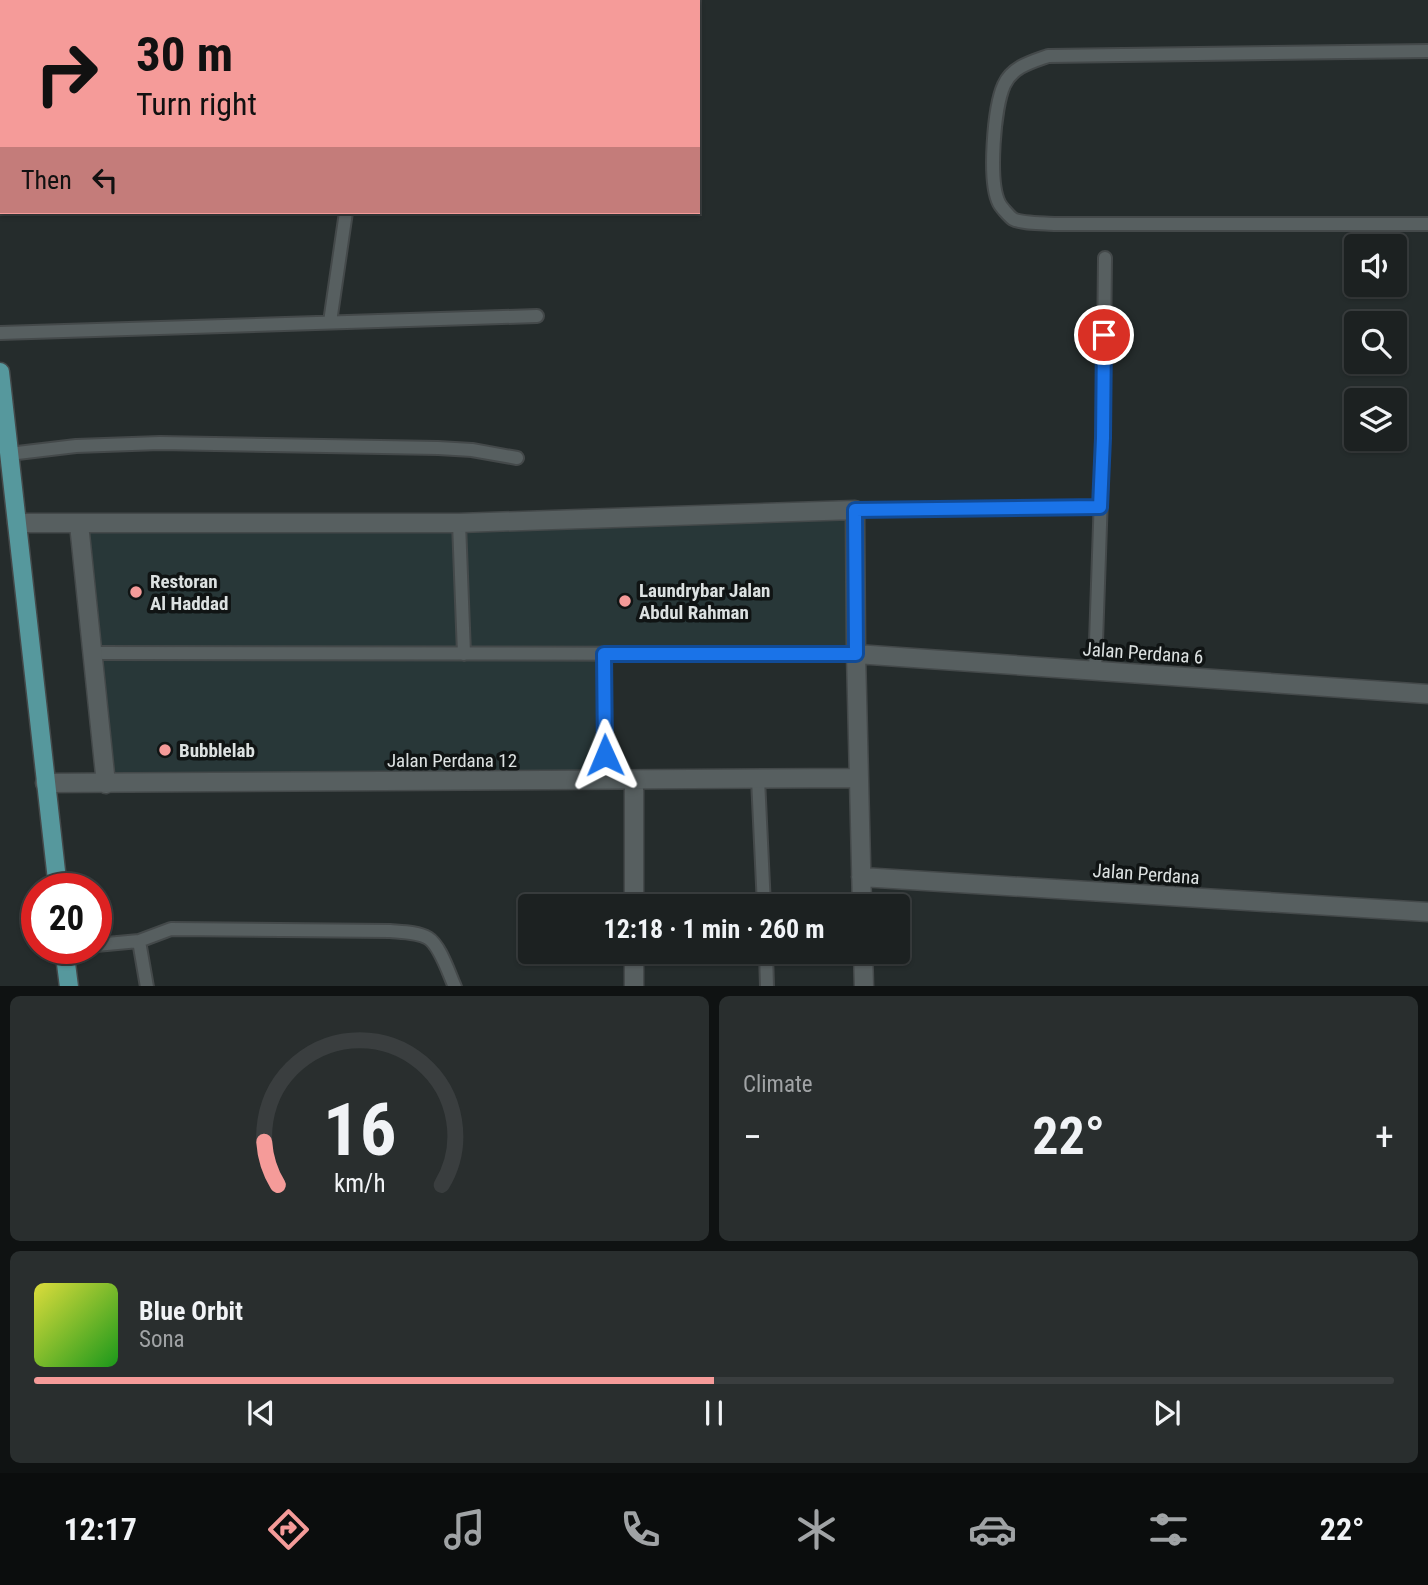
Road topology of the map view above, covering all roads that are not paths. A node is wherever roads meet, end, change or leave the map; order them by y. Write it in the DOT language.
graph roads {
  1 [pos="1428,51"];
  2 [pos="346,214"];
  3 [pos="1428,224"];
  4 [pos="1105,258"];
  5 [pos="537,316"];
  6 [pos="330,322"];
  7 [pos="0,333"];
  8 [pos="0,372"];
  9 [pos="9,454"];
  10 [pos="517,458"];
  11 [pos="1100,507"];
  12 [pos="855,510"];
  13 [pos="17,523"];
  14 [pos="459,523"];
  15 [pos="79,524"];
  16 [pos="92,653"];
  17 [pos="464,654"];
  18 [pos="604,654"];
  19 [pos="856,654"];
  20 [pos="1095,671"];
  21 [pos="1428,694"];
  22 [pos="859,778"];
  23 [pos="758,779"];
  24 [pos="606,780"];
  25 [pos="634,780"];
  26 [pos="45,783"];
  27 [pos="106,784"];
  28 [pos="56,873"];
  29 [pos="861,877"];
  30 [pos="634,894"];
  31 [pos="763,894"];
  32 [pos="862,894"];
  33 [pos="1428,912"];
  34 [pos="139,941"];
  35 [pos="112,944"];
  36 [pos="68,964"];
  37 [pos="634,964"];
  38 [pos="766,964"];
  39 [pos="863,964"];
  40 [pos="69,986"];
  41 [pos="147,986"];
  42 [pos="455,986"];
  43 [pos="634,986"];
  44 [pos="767,986"];
  45 [pos="864,986"];
  1 -- 3 [label="lane"];
  2 -- 6 [label="lane"];
  4 -- 11 [label="lane"];
  5 -- 6 [label="lane"];
  6 -- 7 [label="lane"];
  8 -- 9 [label="main road"];
  9 -- 10 [label="lane"];
  9 -- 13 [label="main road"];
  11 -- 12 [label="lane"];
  11 -- 20 [label="lane"];
  12 -- 14 [label="street"];
  12 -- 19 [label="street"];
  13 -- 15 [label="street"];
  13 -- 26 [label="main road"];
  14 -- 15 [label="street"];
  14 -- 17 [label="lane"];
  15 -- 16 [label="street"];
  16 -- 17 [label="lane"];
  16 -- 27 [label="street"];
  17 -- 18 [label="lane"];
  18 -- 19 [label="lane"];
  18 -- 24 [label="lane"];
  19 -- 20 [label="street, Jalan Perdana 6"];
  19 -- 22 [label="street"];
  20 -- 21 [label="street, Jalan Perdana 6"];
  22 -- 23 [label="street, Jalan Perdana 12"];
  22 -- 29 [label="street"];
  23 -- 25 [label="street, Jalan Perdana 12"];
  23 -- 31 [label="lane"];
  24 -- 25 [label="street, Jalan Perdana 12"];
  24 -- 27 [label="street, Jalan Perdana 12"];
  25 -- 30 [label="street"];
  26 -- 27 [label="street, Jalan Perdana 12"];
  26 -- 28 [label="main road"];
  29 -- 32 [label="street"];
  29 -- 33 [label="street, Jalan Perdana"];
  34 -- 35 [label="lane"];
  34 -- 41 [label="lane"];
  34 -- 42 [label="lane"];
  36 -- 40 [label="main road"];
  37 -- 43 [label="street"];
  38 -- 44 [label="lane"];
  39 -- 45 [label="street"];
}
